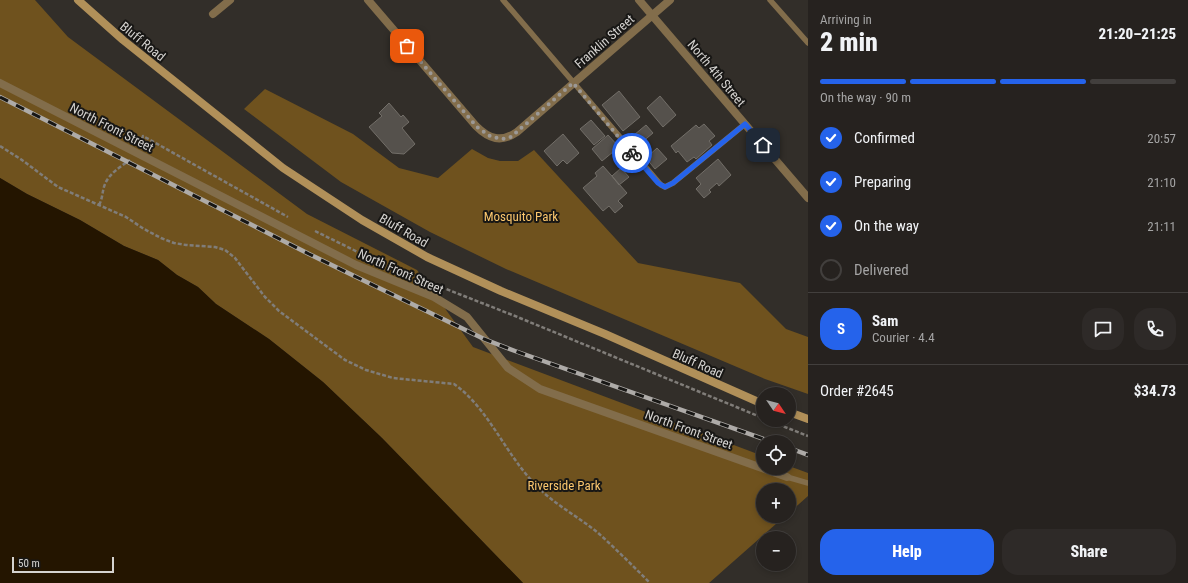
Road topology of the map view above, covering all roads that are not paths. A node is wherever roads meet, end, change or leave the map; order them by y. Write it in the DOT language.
graph roads {
  1 [pos="78,0"];
  2 [pos="230,0"];
  3 [pos="368,0"];
  4 [pos="503,0"];
  5 [pos="640,0"];
  6 [pos="670,0"];
  7 [pos="770,0"];
  8 [pos="213,14"];
  9 [pos="652,15"];
  10 [pos="808,43"];
  11 [pos="573,83"];
  12 [pos="0,84"];
  13 [pos="745,124"];
  14 [pos="808,198"];
  15 [pos="756,401"];
  16 [pos="796,415"];
  17 [pos="808,419"];
  18 [pos="787,477"];
  19 [pos="808,484"];
  1 -- 15 [label="main road, Bluff Road"];
  2 -- 8 [label="street"];
  3 -- 11 [label="street, Franklin Street"];
  4 -- 11 [label="lane"];
  5 -- 9 [label="street, North 4th Street"];
  6 -- 9 [label="street, Franklin Street"];
  7 -- 10 [label="lane"];
  9 -- 11 [label="street, Franklin Street"];
  9 -- 13 [label="street, North 4th Street"];
  11 -- 13 [label="lane"];
  12 -- 18 [label="street, North Front Street"];
  13 -- 14 [label="street, North 4th Street"];
  16 -- 17 [label="main road"];
  18 -- 19 [label="lane"];
}
